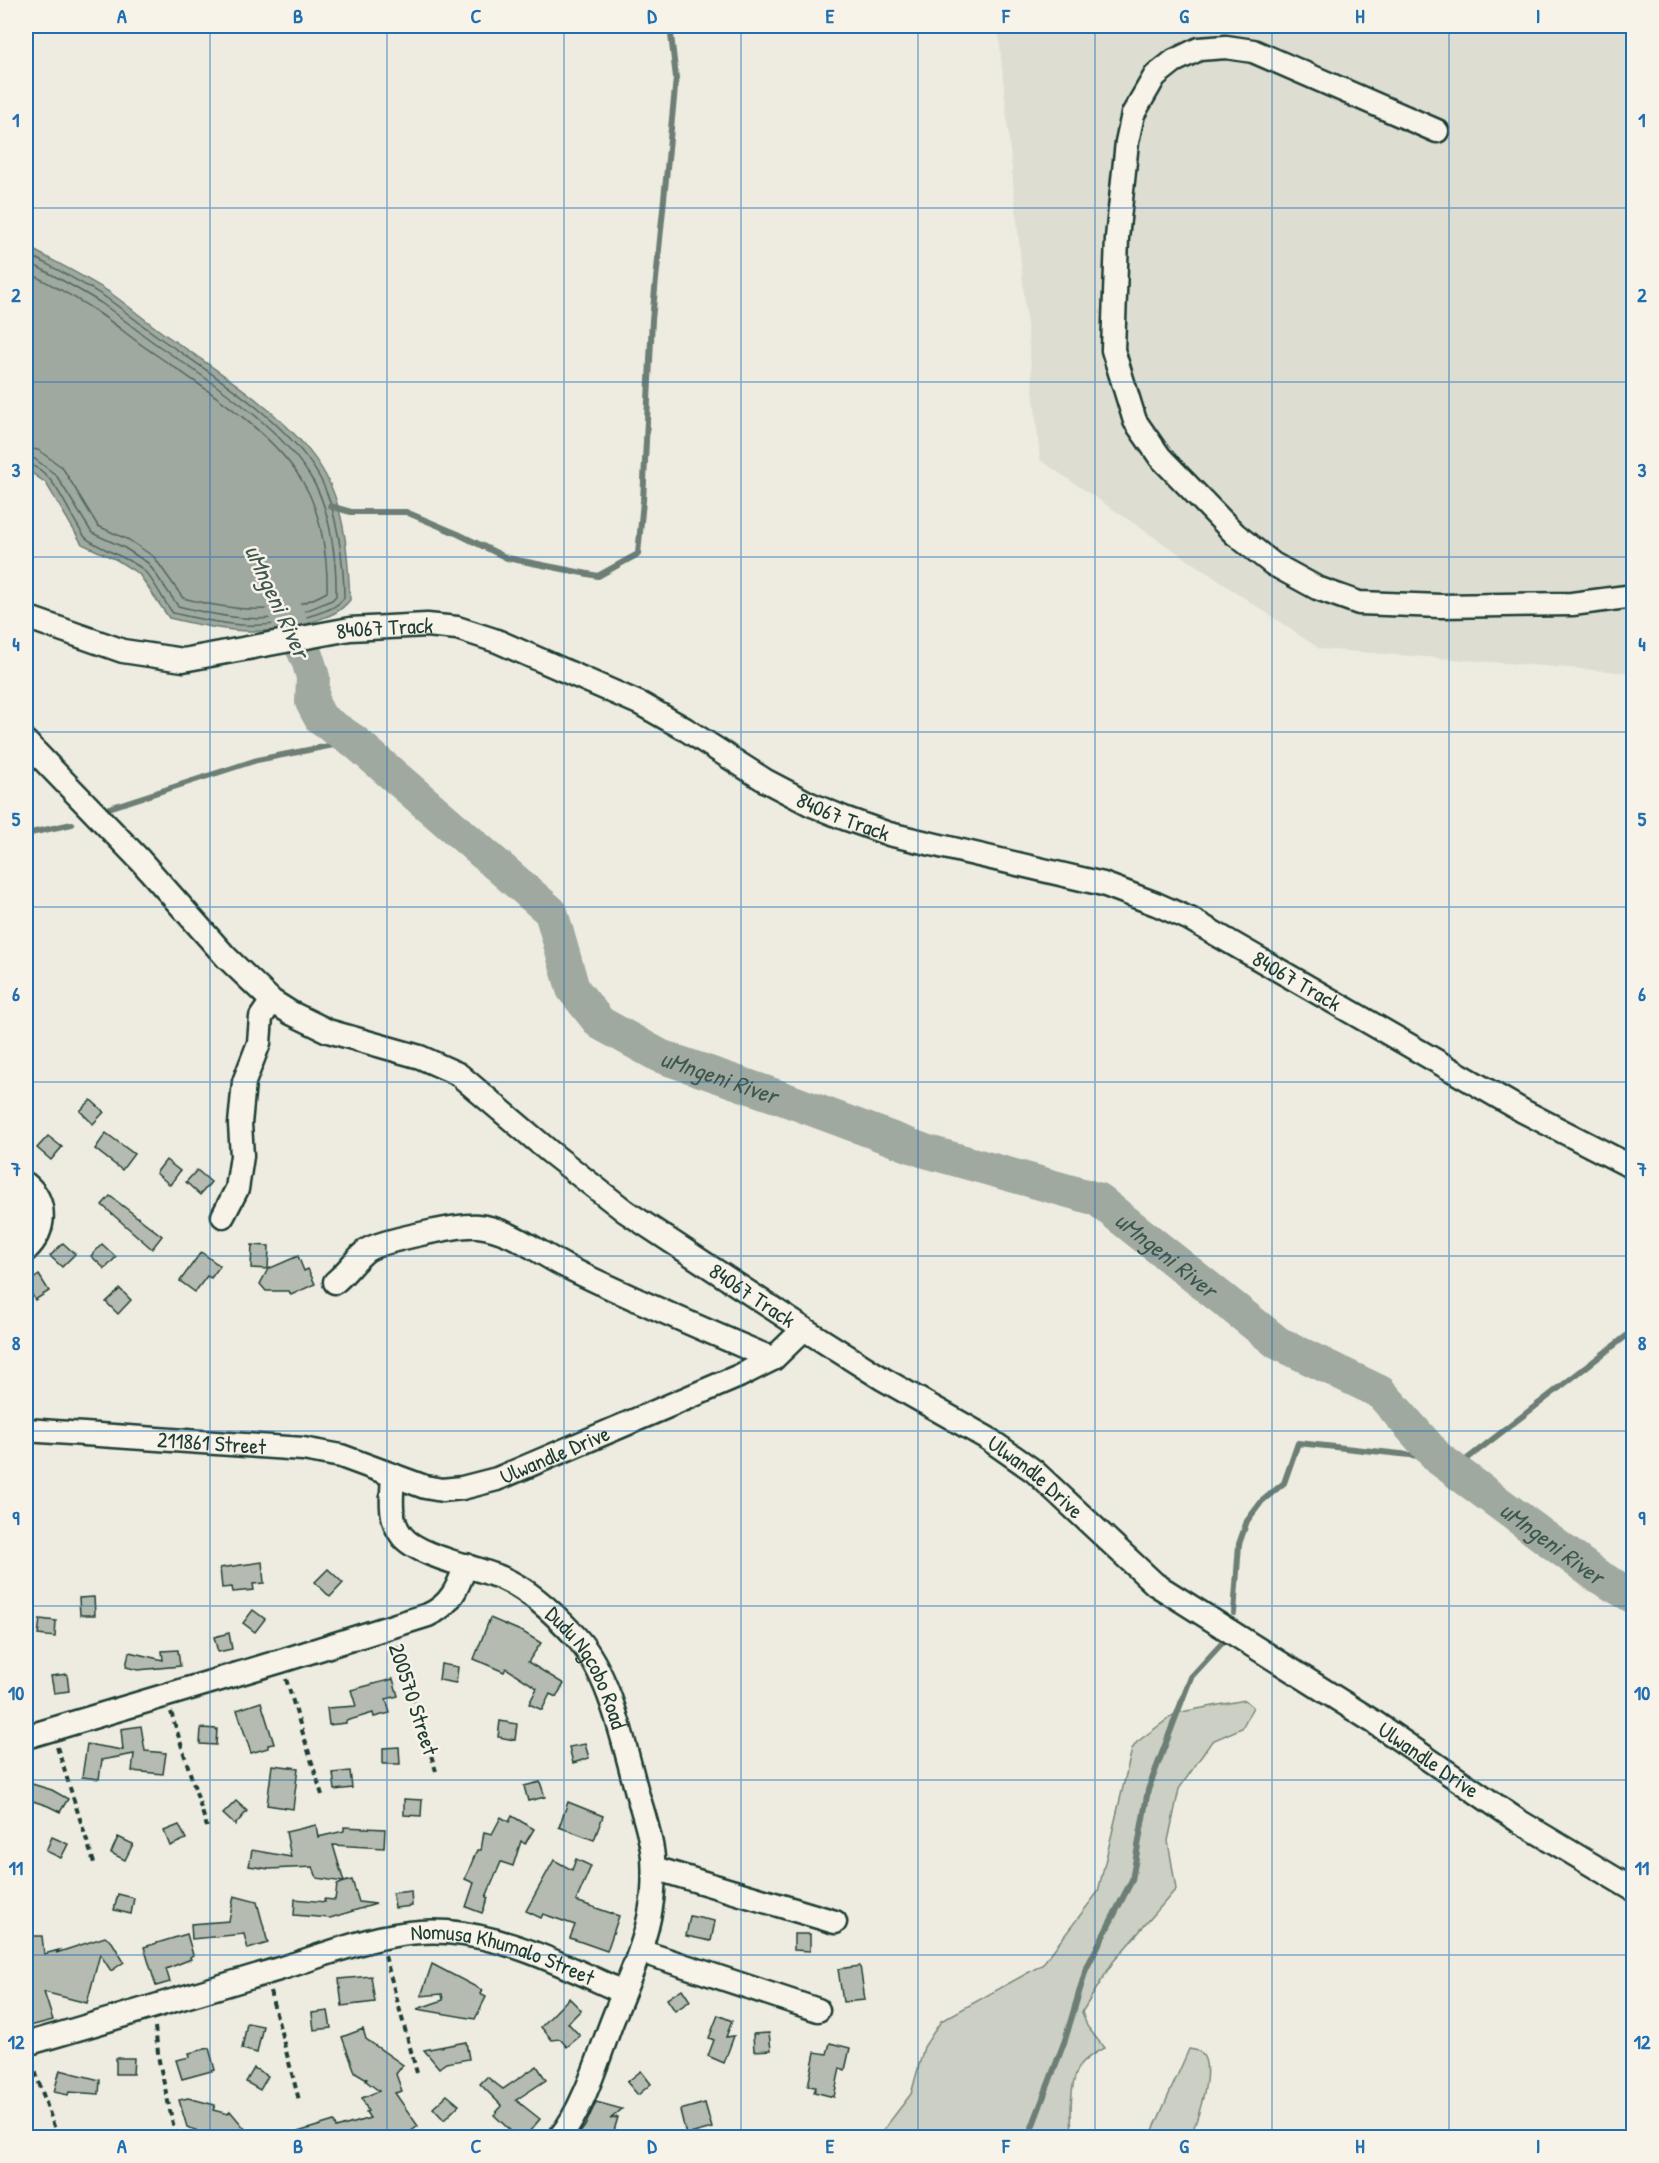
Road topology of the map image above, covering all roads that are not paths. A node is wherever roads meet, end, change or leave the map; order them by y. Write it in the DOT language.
graph roads {
  1 [pos="1437,131"];
  2 [pos="1634,596"];
  3 [pos="26,617"];
  4 [pos="26,742"];
  5 [pos="272,1000"];
  6 [pos="1634,1168"];
  7 [pos="26,1184"];
  8 [pos="223,1215"];
  9 [pos="31,1243"];
  10 [pos="335,1282"];
  11 [pos="804,1329"];
  12 [pos="773,1359"];
  13 [pos="26,1430"];
  14 [pos="393,1475"];
  15 [pos="466,1565"];
  16 [pos="26,1737"];
  17 [pos="654,1868"];
  18 [pos="1634,1890"];
  19 [pos="835,1922"];
  20 [pos="640,1951"];
  21 [pos="623,1992"];
  22 [pos="818,2010"];
  23 [pos="27,2049"];
  24 [pos="559,2138"];
  1 -- 2 [label="street"];
  3 -- 6 [label="street, 84067 Track"];
  4 -- 5 [label="street, 84067 Track"];
  5 -- 8 [label="street"];
  5 -- 11 [label="street, 84067 Track"];
  7 -- 9 [label="street"];
  10 -- 12 [label="street"];
  11 -- 12 [label="street, Ulwandle Drive"];
  11 -- 18 [label="street, Ulwandle Drive"];
  12 -- 14 [label="street, Ulwandle Drive"];
  13 -- 14 [label="street, 211861 Street"];
  14 -- 15 [label="street, Dudu Ngcobo Road"];
  15 -- 16 [label="street, 200570 Street"];
  15 -- 17 [label="street, Dudu Ngcobo Road"];
  17 -- 19 [label="street"];
  17 -- 20 [label="street, Dudu Ngcobo Road"];
  20 -- 21 [label="street, Dudu Ngcobo Road"];
  20 -- 22 [label="street"];
  21 -- 23 [label="street, Nomusa Khumalo Street"];
  21 -- 24 [label="street, Dudu Ngcobo Road"];
}
